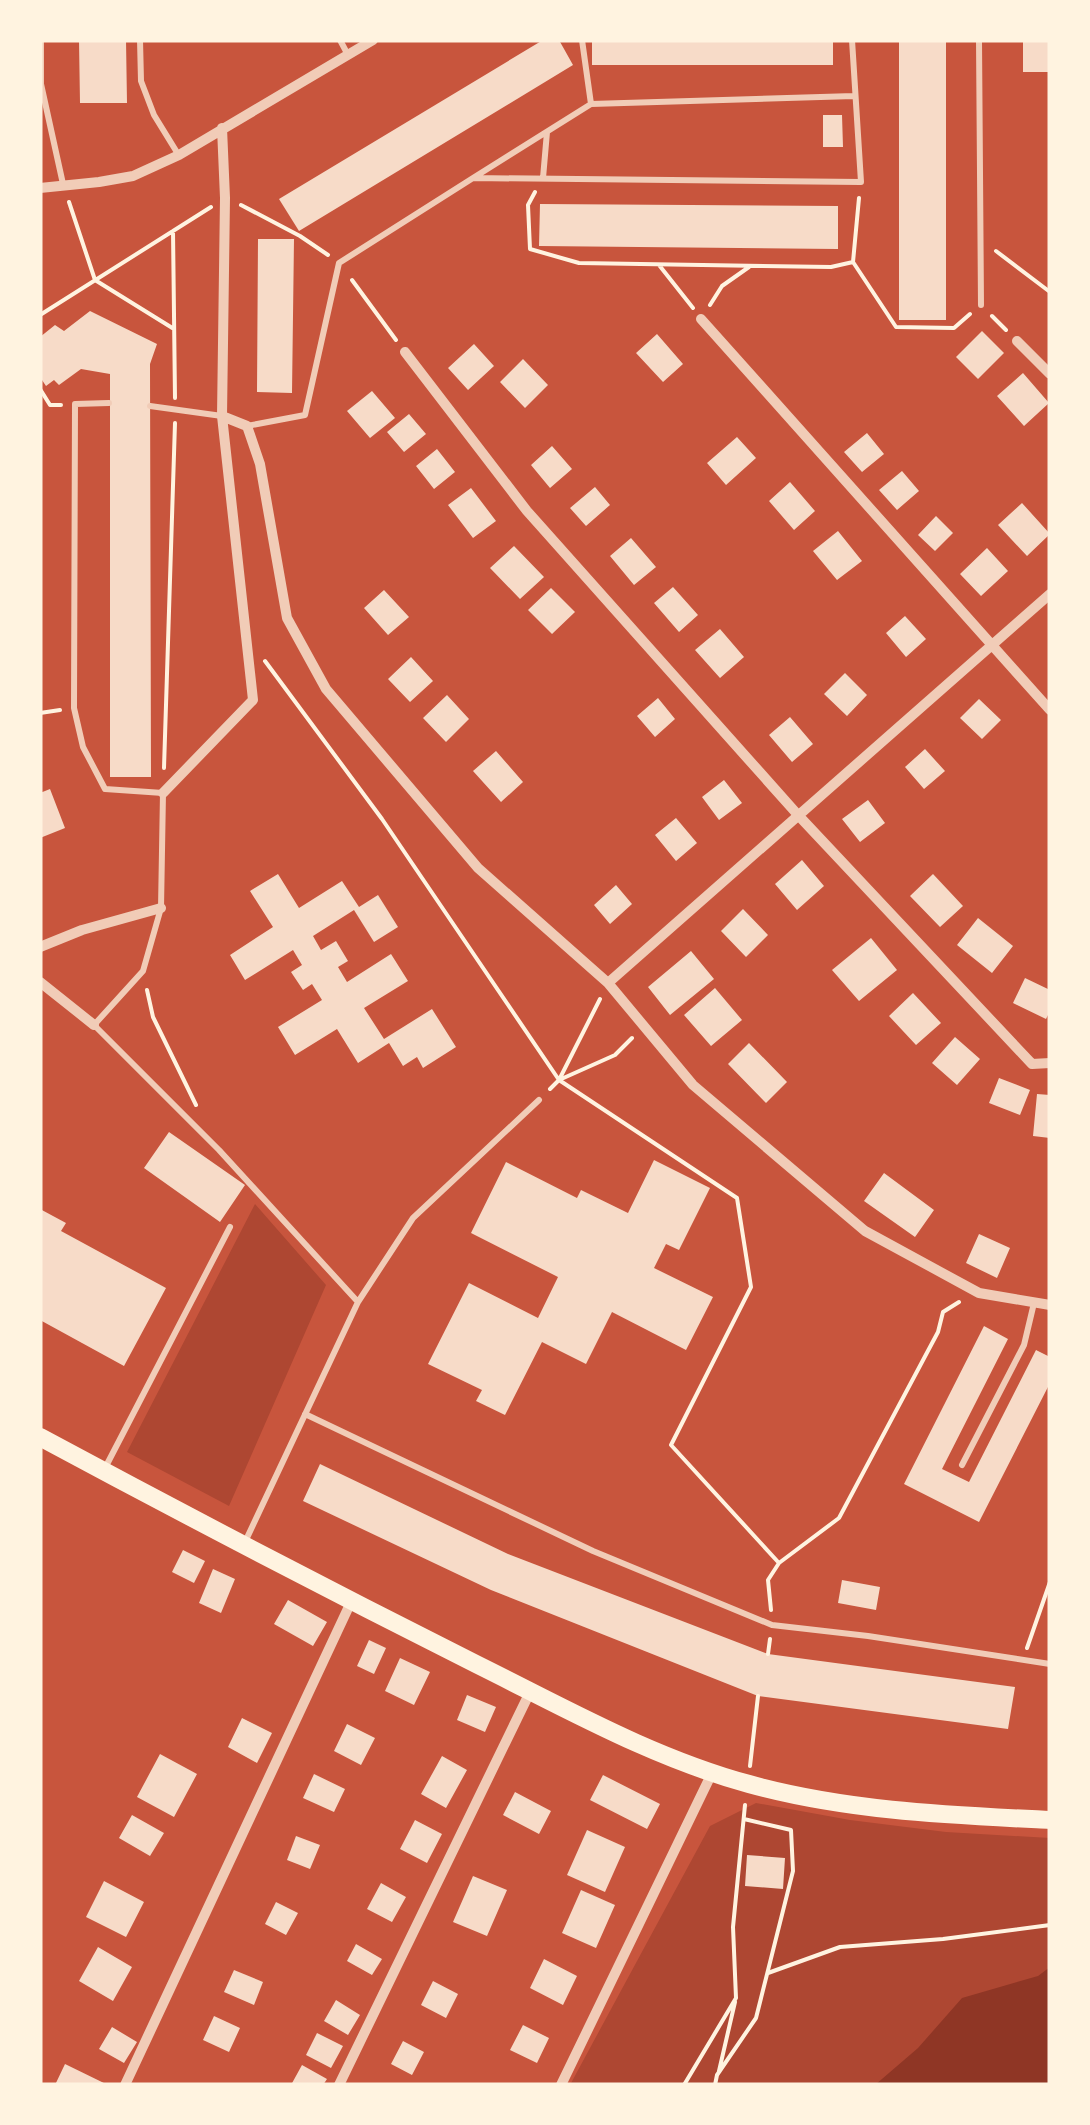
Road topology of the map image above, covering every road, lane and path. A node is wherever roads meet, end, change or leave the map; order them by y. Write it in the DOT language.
graph roads {
  1 [pos="41,40"];
  2 [pos="140,40"];
  3 [pos="340,40"];
  4 [pos="373,40"];
  5 [pos="582,40"];
  6 [pos="852,40"];
  7 [pos="980,40"];
  8 [pos="348,55"];
  9 [pos="854,96"];
  10 [pos="591,104"];
  11 [pos="222,128"];
  12 [pos="547,131"];
  13 [pos="179,155"];
  14 [pos="472,178"];
  15 [pos="542,178"];
  16 [pos="860,182"];
  17 [pos="63,184"];
  18 [pos="40,188"];
  19 [pos="226,198"];
  20 [pos="173,231"];
  21 [pos="981,238"];
  22 [pos="854,262"];
  23 [pos="339,263"];
  24 [pos="658,265"];
  25 [pos="750,266"];
  26 [pos="95,280"];
  27 [pos="1050,292"];
  28 [pos="981,305"];
  29 [pos="40,315"];
  30 [pos="702,318"];
  31 [pos="174,329"];
  32 [pos="1016,341"];
  33 [pos="405,352"];
  34 [pos="1050,374"];
  35 [pos="40,389"];
  36 [pos="109,403"];
  37 [pos="75,404"];
  38 [pos="150,406"];
  39 [pos="175,410"];
  40 [pos="222,416"];
  41 [pos="247,426"];
  42 [pos="1050,594"];
  43 [pos="245,635"];
  44 [pos="992,646"];
  45 [pos="74,708"];
  46 [pos="1050,710"];
  47 [pos="40,713"];
  48 [pos="163,793"];
  49 [pos="798,814"];
  50 [pos="162,908"];
  51 [pos="40,947"];
  52 [pos="143,971"];
  53 [pos="40,982"];
  54 [pos="608,982"];
  55 [pos="94,1025"];
  56 [pos="643,1026"];
  57 [pos="1050,1064"];
  58 [pos="560,1080"];
  59 [pos="540,1100"];
  60 [pos="202,1117"];
  61 [pos="230,1227"];
  62 [pos="358,1302"];
  63 [pos="958,1302"];
  64 [pos="1034,1303"];
  65 [pos="1050,1305"];
  66 [pos="304,1414"];
  67 [pos="40,1437"];
  68 [pos="962,1465"];
  69 [pos="104,1471"];
  70 [pos="244,1545"];
  71 [pos="779,1563"];
  72 [pos="1050,1582"];
  73 [pos="351,1602"];
  74 [pos="772,1624"];
  75 [pos="1022,1660"];
  76 [pos="1050,1664"];
  77 [pos="530,1692"];
  78 [pos="758,1696"];
  79 [pos="712,1773"];
  80 [pos="748,1784"];
  81 [pos="744,1819"];
  82 [pos="1050,1820"];
  83 [pos="1050,1925"];
  84 [pos="768,1972"];
  85 [pos="736,1998"];
  86 [pos="718,2075"];
  87 [pos="124,2085"];
  88 [pos="338,2085"];
  89 [pos="561,2085"];
  90 [pos="684,2085"];
  91 [pos="715,2085"];
  1 -- 17 [label="lane"];
  2 -- 13 [label="lane"];
  3 -- 8 [label="lane"];
  4 -- 8 [label="street"];
  5 -- 10 [label="lane"];
  6 -- 9 [label="lane"];
  7 -- 21 [label="lane"];
  8 -- 11 [label="street"];
  9 -- 10 [label="lane"];
  9 -- 16 [label="lane"];
  10 -- 12 [label="lane"];
  11 -- 13 [label="street"];
  11 -- 19 [label="street"];
  12 -- 14 [label="lane"];
  12 -- 15 [label="lane"];
  13 -- 17 [label="street"];
  14 -- 15 [label="lane"];
  14 -- 23 [label="lane"];
  15 -- 16 [label="lane"];
  15 -- 24 [label="path"];
  16 -- 22 [label="path"];
  17 -- 18 [label="street"];
  17 -- 26 [label="path"];
  19 -- 20 [label="path"];
  19 -- 23 [label="path"];
  19 -- 40 [label="street"];
  20 -- 26 [label="path"];
  20 -- 31 [label="path"];
  21 -- 27 [label="path"];
  21 -- 28 [label="lane"];
  22 -- 25 [label="path"];
  22 -- 28 [label="path"];
  23 -- 33 [label="path"];
  23 -- 41 [label="lane"];
  24 -- 25 [label="path"];
  24 -- 30 [label="path"];
  25 -- 30 [label="path"];
  26 -- 29 [label="path"];
  26 -- 31 [label="path"];
  28 -- 32 [label="path"];
  30 -- 44 [label="street"];
  31 -- 39 [label="path"];
  32 -- 34 [label="street"];
  33 -- 49 [label="street"];
  35 -- 37 [label="path"];
  36 -- 37 [label="lane"];
  37 -- 45 [label="lane"];
  38 -- 39 [label="lane"];
  39 -- 40 [label="lane"];
  39 -- 48 [label="path"];
  40 -- 41 [label="street"];
  40 -- 43 [label="street"];
  41 -- 54 [label="street"];
  42 -- 44 [label="street"];
  43 -- 48 [label="street"];
  43 -- 58 [label="path"];
  44 -- 46 [label="street"];
  44 -- 49 [label="street"];
  45 -- 47 [label="path"];
  45 -- 48 [label="lane"];
  48 -- 50 [label="lane"];
  49 -- 54 [label="street"];
  49 -- 57 [label="street"];
  50 -- 51 [label="street"];
  50 -- 52 [label="lane"];
  52 -- 55 [label="lane"];
  52 -- 60 [label="path"];
  53 -- 55 [label="street"];
  54 -- 56 [label="street"];
  54 -- 58 [label="path"];
  55 -- 62 [label="lane"];
  56 -- 58 [label="path"];
  56 -- 64 [label="street"];
  58 -- 59 [label="path"];
  58 -- 71 [label="path"];
  59 -- 62 [label="lane"];
  61 -- 69 [label="lane"];
  62 -- 66 [label="lane"];
  63 -- 71 [label="path"];
  64 -- 65 [label="street"];
  64 -- 68 [label="lane"];
  66 -- 70 [label="lane"];
  66 -- 74 [label="lane"];
  67 -- 69 [label="main road"];
  69 -- 70 [label="main road"];
  70 -- 73 [label="main road"];
  71 -- 74 [label="path"];
  72 -- 75 [label="path"];
  73 -- 77 [label="main road"];
  73 -- 87 [label="street"];
  74 -- 75 [label="lane"];
  75 -- 76 [label="lane"];
  77 -- 79 [label="main road"];
  77 -- 88 [label="street"];
  78 -- 80 [label="path"];
  79 -- 80 [label="main road"];
  79 -- 89 [label="street"];
  80 -- 81 [label="path"];
  80 -- 82 [label="main road"];
  81 -- 84 [label="path"];
  81 -- 85 [label="path"];
  83 -- 84 [label="path"];
  84 -- 86 [label="path"];
  85 -- 86 [label="path"];
  85 -- 90 [label="path"];
  86 -- 91 [label="path"];
}
